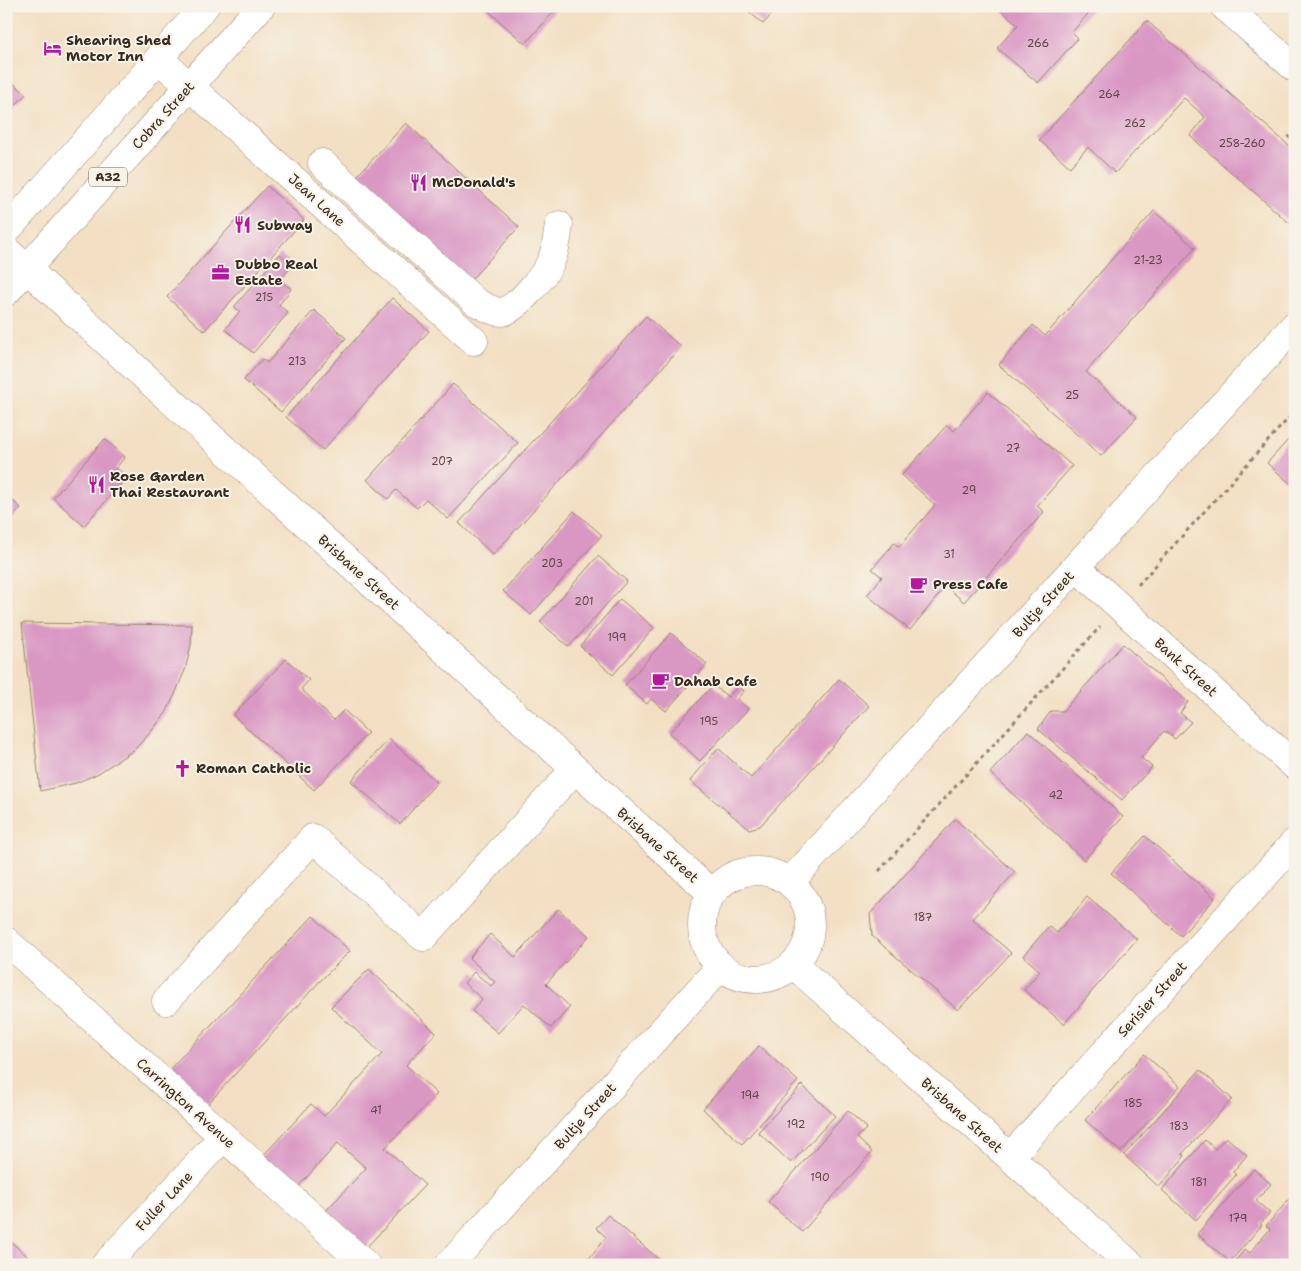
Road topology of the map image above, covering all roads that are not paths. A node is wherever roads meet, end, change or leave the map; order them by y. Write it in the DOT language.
graph roads {
  1 [pos="205,6"];
  2 [pos="261,6"];
  3 [pos="1224,6"];
  4 [pos="159,59"];
  5 [pos="1295,68"];
  6 [pos="190,85"];
  7 [pos="322,163"];
  8 [pos="559,225"];
  9 [pos="6,231"];
  10 [pos="6,250"];
  11 [pos="27,269"];
  12 [pos="6,292"];
  13 [pos="1295,325"];
  14 [pos="474,341"];
  15 [pos="1076,567"];
  16 [pos="1295,766"];
  17 [pos="576,769"];
  18 [pos="1295,842"];
  19 [pos="790,882"];
  20 [pos="711,893"];
  21 [pos="6,941"];
  22 [pos="794,965"];
  23 [pos="720,967"];
  24 [pos="166,1001"];
  25 [pos="223,1136"];
  26 [pos="1010,1157"];
  27 [pos="105,1265"];
  28 [pos="366,1265"];
  29 [pos="449,1265"];
  30 [pos="1131,1265"];
  1 -- 4 [label="main road, A32"];
  2 -- 6 [label="main road, Cobra Street / A32"];
  3 -- 5 [label="main road"];
  4 -- 6 [label="main road, Jean Lane"];
  4 -- 9 [label="main road, A32"];
  6 -- 11 [label="main road, Cobra Street / A32"];
  6 -- 14 [label="main road, Jean Lane"];
  7 -- 8 [label="main road"];
  10 -- 11 [label="main road, Brisbane Street"];
  11 -- 12 [label="main road, Cobra Street / A32"];
  11 -- 17 [label="main road, Brisbane Street"];
  13 -- 15 [label="main road, Bultje Street"];
  15 -- 16 [label="main road, Bank Street"];
  15 -- 19 [label="main road, Bultje Street"];
  17 -- 20 [label="main road, Brisbane Street"];
  17 -- 24 [label="main road"];
  18 -- 26 [label="main road, Serisier Street"];
  19 -- 20 [label="main road"];
  19 -- 22 [label="main road"];
  20 -- 23 [label="main road"];
  21 -- 25 [label="main road, Carrington Avenue"];
  22 -- 23 [label="main road"];
  22 -- 26 [label="main road, Brisbane Street"];
  23 -- 29 [label="main road, Bultje Street"];
  25 -- 27 [label="main road, Fuller Lane"];
  25 -- 28 [label="main road, Carrington Avenue"];
  26 -- 30 [label="main road, Brisbane Street"];
}
